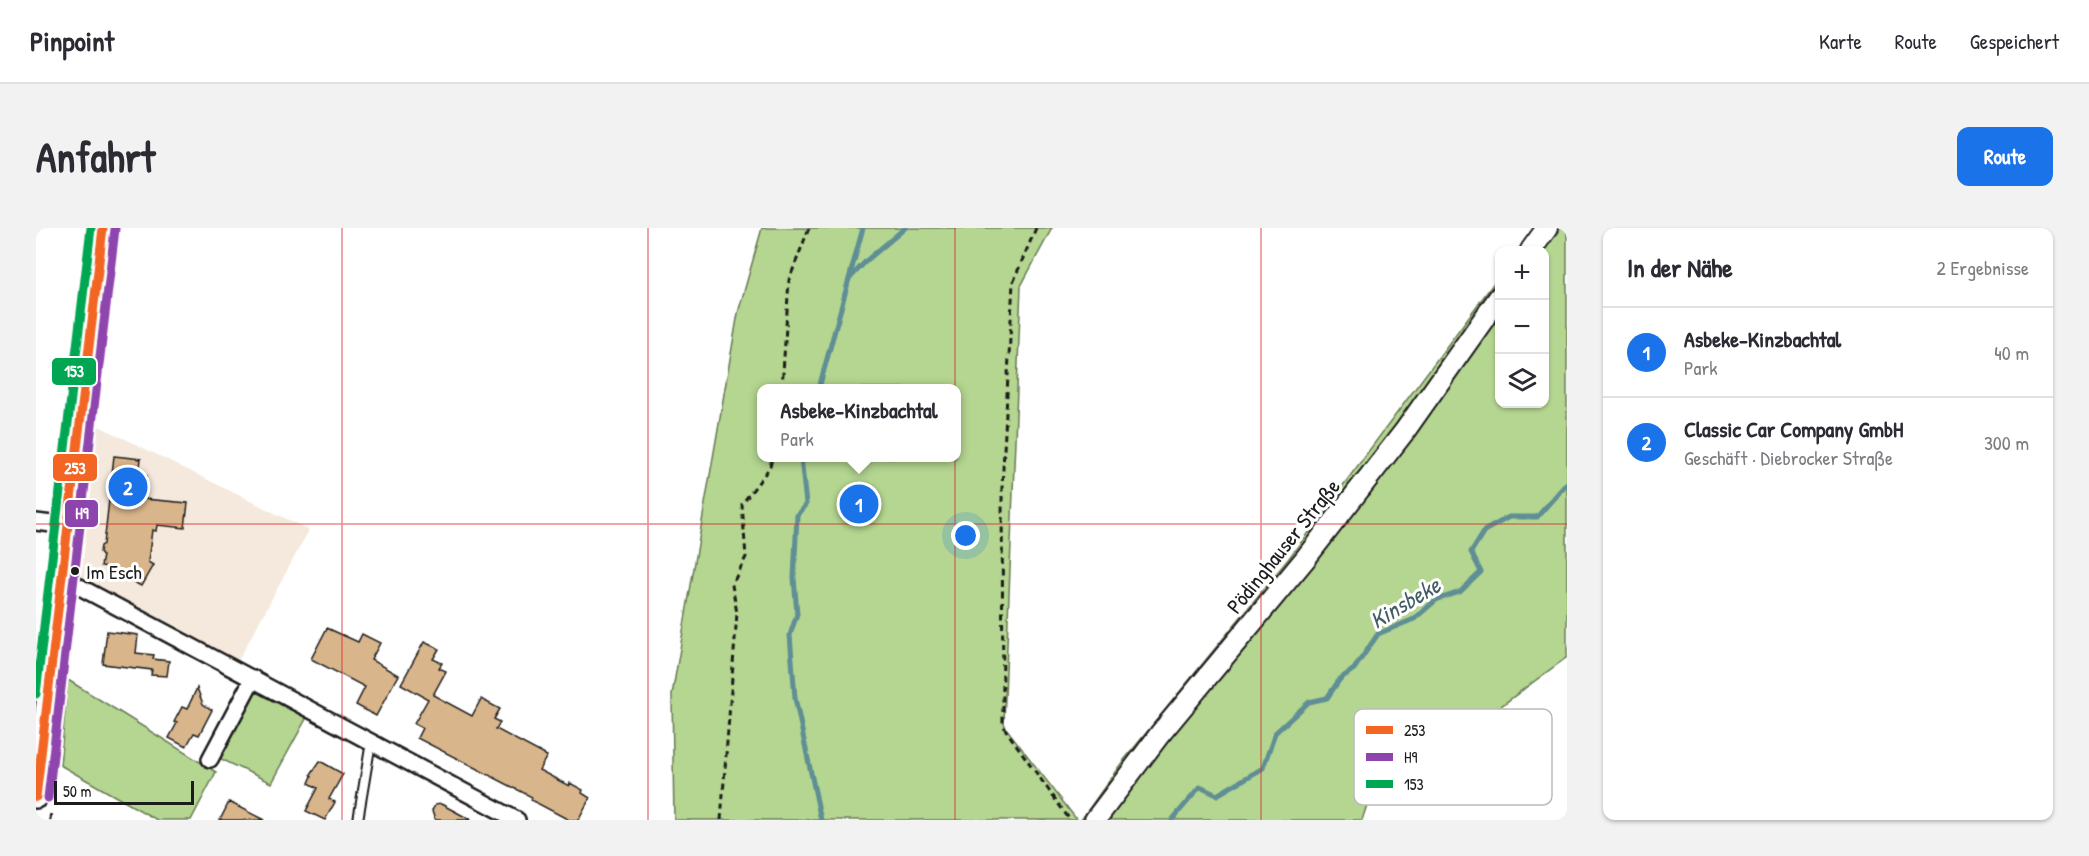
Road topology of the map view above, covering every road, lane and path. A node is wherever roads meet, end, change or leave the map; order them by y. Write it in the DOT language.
graph roads {
  1 [pos="103,228"];
  2 [pos="809,228"];
  3 [pos="1035,228"];
  4 [pos="1547,228"];
  5 [pos="1534,246"];
  6 [pos="1497,300"];
  7 [pos="782,384"];
  8 [pos="771,462"];
  9 [pos="36,522"];
  10 [pos="68,526"];
  11 [pos="61,583"];
  12 [pos="253,678"];
  13 [pos="371,742"];
  14 [pos="210,759"];
  15 [pos="36,797"];
  16 [pos="357,820"];
  17 [pos="517,820"];
  18 [pos="721,820"];
  19 [pos="1070,820"];
  20 [pos="1095,820"];
  1 -- 10 [label="main road"];
  2 -- 7 [label="path"];
  3 -- 19 [label="path"];
  4 -- 5 [label="street"];
  6 -- 20 [label="street, Pödinghauser Straße"];
  8 -- 18 [label="path"];
  9 -- 10 [label="street"];
  10 -- 11 [label="main road"];
  11 -- 12 [label="street"];
  11 -- 15 [label="main road"];
  12 -- 13 [label="street"];
  12 -- 14 [label="street"];
  13 -- 16 [label="lane"];
  13 -- 17 [label="street"];
}
